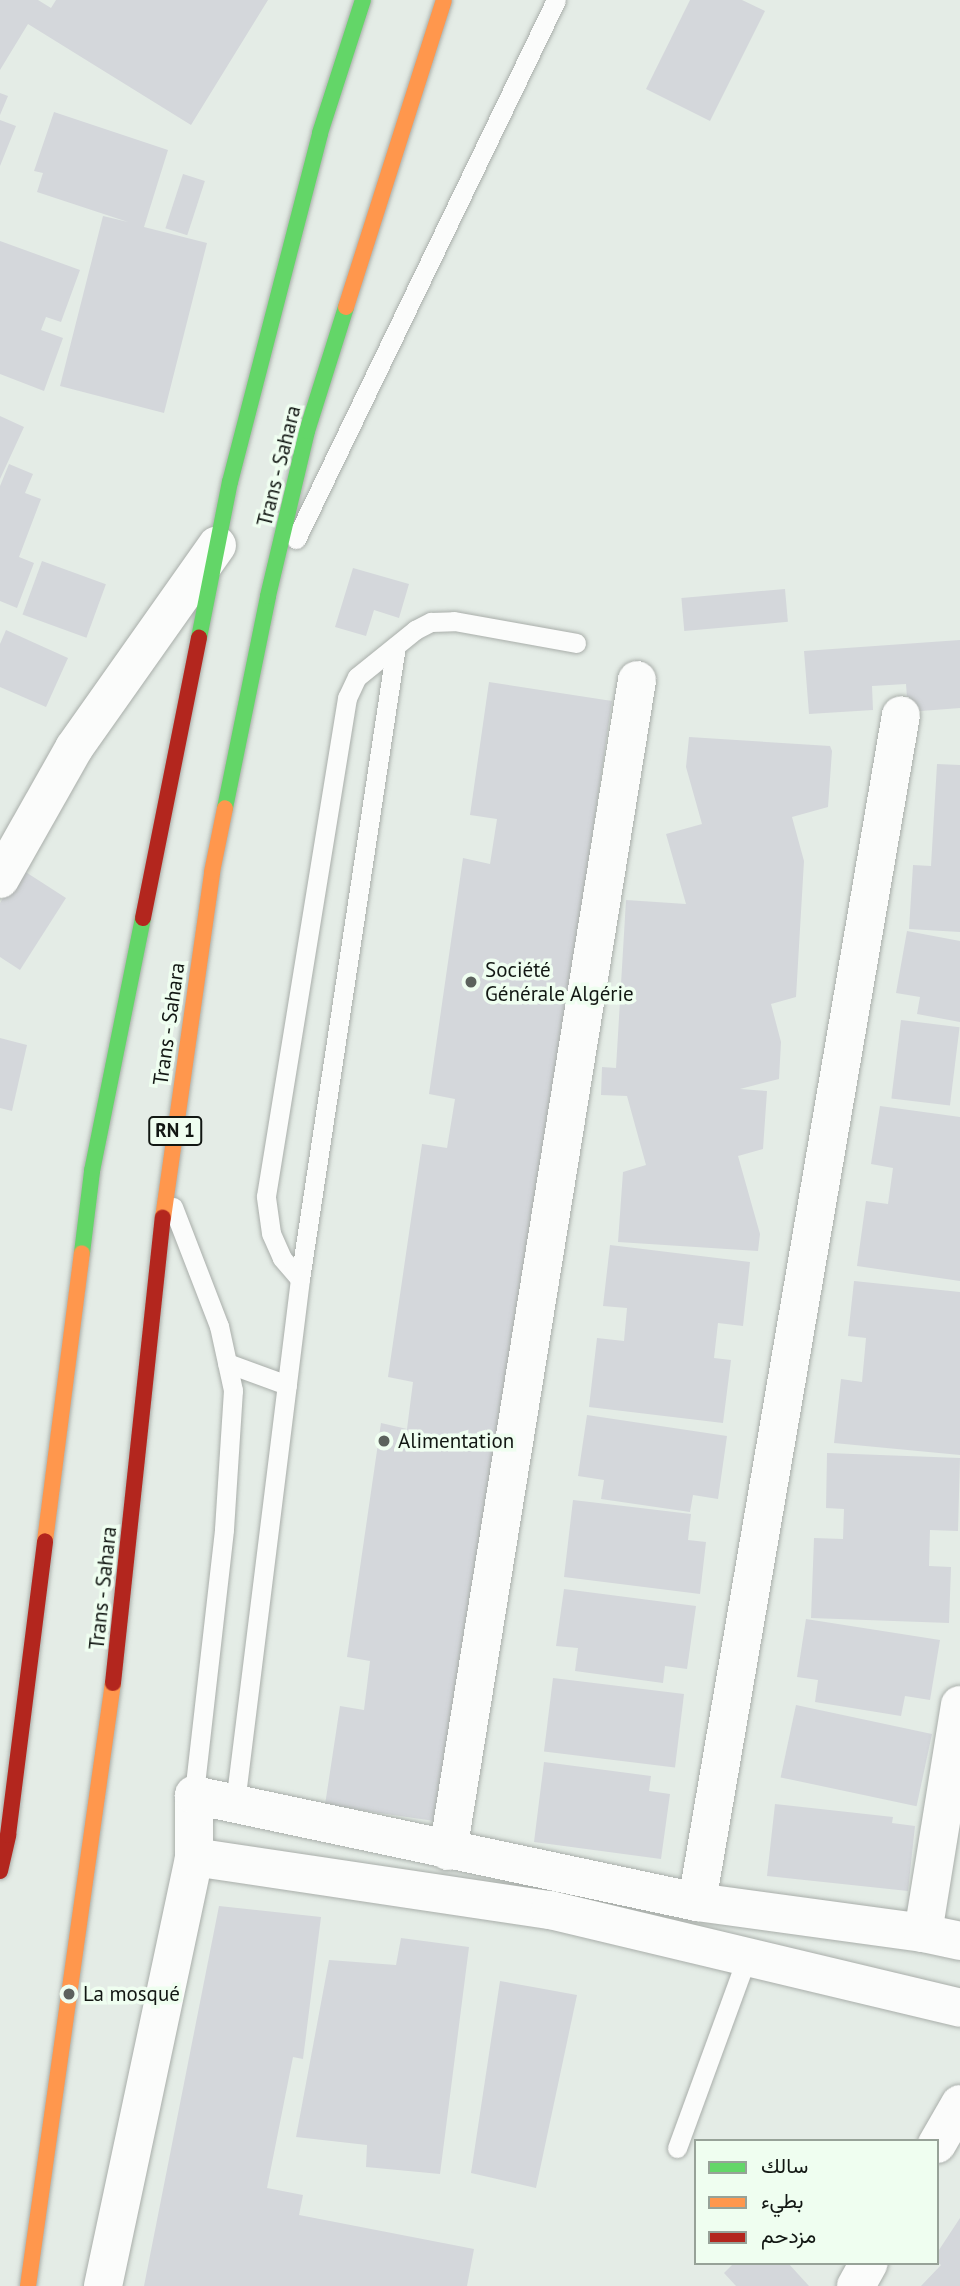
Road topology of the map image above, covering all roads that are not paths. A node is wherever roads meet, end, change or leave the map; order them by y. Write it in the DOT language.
graph roads {
  1 [pos="363,0"];
  2 [pos="444,0"];
  3 [pos="556,0"];
  4 [pos="217,545"];
  5 [pos="268,596"];
  6 [pos="576,643"];
  7 [pos="396,646"];
  8 [pos="637,680"];
  9 [pos="901,715"];
  10 [pos="0,879"];
  11 [pos="166,1190"];
  12 [pos="300,1279"];
  13 [pos="227,1363"];
  14 [pos="287,1385"];
  15 [pos="960,1705"];
  16 [pos="194,1796"];
  17 [pos="235,1803"];
  18 [pos="448,1851"];
  19 [pos="194,1857"];
  20 [pos="0,1871"];
  21 [pos="697,1902"];
  22 [pos="923,1933"];
  23 [pos="960,1941"];
  24 [pos="747,1957"];
  25 [pos="960,2008"];
  26 [pos="960,2104"];
  27 [pos="939,2141"];
  28 [pos="677,2148"];
  29 [pos="868,2265"];
  30 [pos="28,2286"];
  31 [pos="103,2286"];
  32 [pos="856,2286"];
  1 -- 4 [label="highway, Trans - Sahara"];
  2 -- 5 [label="highway, Trans - Sahara / RN 1"];
  3 -- 5 [label="lane"];
  4 -- 10 [label="street"];
  4 -- 20 [label="highway, Trans - Sahara"];
  5 -- 11 [label="highway, Trans - Sahara / RN 1"];
  6 -- 7 [label="lane"];
  7 -- 12 [label="lane"];
  7 -- 12 [label="lane"];
  8 -- 18 [label="street"];
  9 -- 21 [label="street"];
  11 -- 13 [label="lane"];
  11 -- 30 [label="highway, Trans - Sahara / RN 1"];
  12 -- 14 [label="lane"];
  13 -- 14 [label="lane"];
  13 -- 16 [label="lane"];
  14 -- 17 [label="lane"];
  15 -- 22 [label="street"];
  16 -- 17 [label="street"];
  16 -- 19 [label="street"];
  17 -- 18 [label="street"];
  18 -- 21 [label="street"];
  19 -- 24 [label="street"];
  19 -- 31 [label="street"];
  21 -- 22 [label="street"];
  22 -- 23 [label="street"];
  24 -- 25 [label="street"];
  24 -- 28 [label="lane"];
  26 -- 27 [label="street"];
  29 -- 32 [label="street"];
}
